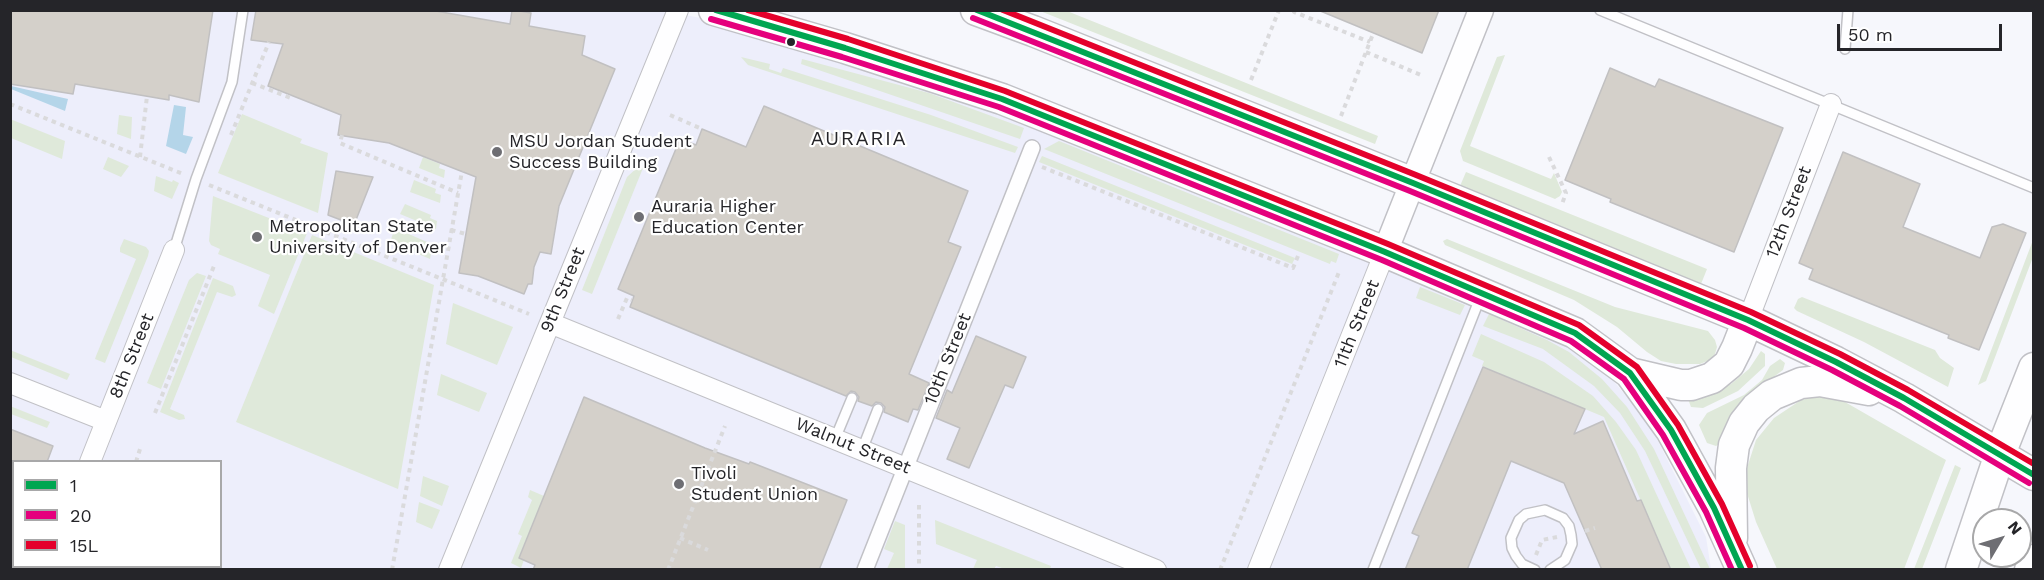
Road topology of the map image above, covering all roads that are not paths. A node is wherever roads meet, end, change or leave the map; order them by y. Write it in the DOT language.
graph roads {
  1 [pos="243,10"];
  2 [pos="678,10"];
  3 [pos="714,10"];
  4 [pos="976,10"];
  5 [pos="1481,10"];
  6 [pos="1600,10"];
  7 [pos="1848,10"];
  8 [pos="1845,49"];
  9 [pos="1831,104"];
  10 [pos="1030,154"];
  11 [pos="1413,183"];
  12 [pos="2034,188"];
  13 [pos="174,249"];
  14 [pos="1385,252"];
  15 [pos="1482,293"];
  16 [pos="1748,320"];
  17 [pos="550,323"];
  18 [pos="2034,368"];
  19 [pos="1630,374"];
  20 [pos="10,383"];
  21 [pos="852,398"];
  22 [pos="1904,398"];
  23 [pos="878,409"];
  24 [pos="106,421"];
  25 [pos="835,439"];
  26 [pos="862,450"];
  27 [pos="2000,454"];
  28 [pos="91,460"];
  29 [pos="905,468"];
  30 [pos="2034,475"];
  31 [pos="1737,558"];
  32 [pos="2034,560"];
  33 [pos="1556,568"];
  34 [pos="449,570"];
  35 [pos="865,570"];
  36 [pos="1156,570"];
  37 [pos="1258,570"];
  38 [pos="1373,570"];
  39 [pos="1535,570"];
  40 [pos="1961,570"];
  41 [pos="2030,570"];
  1 -- 13 [label="lane"];
  2 -- 17 [label="street, 9th Street"];
  3 -- 14 [label="main road"];
  4 -- 11 [label="main road"];
  5 -- 11 [label="street, 11th Street"];
  6 -- 9 [label="lane"];
  7 -- 8 [label="lane"];
  9 -- 12 [label="lane"];
  9 -- 16 [label="street, 12th Street"];
  10 -- 29 [label="street, 10th Street"];
  11 -- 14 [label="street, 11th Street"];
  11 -- 16 [label="main road"];
  13 -- 24 [label="street, 8th Street"];
  14 -- 15 [label="main road"];
  14 -- 37 [label="street, 11th Street"];
  15 -- 19 [label="main road"];
  15 -- 38 [label="lane"];
  16 -- 19 [label="main road"];
  16 -- 22 [label="main road"];
  17 -- 25 [label="street, Walnut Street"];
  17 -- 34 [label="street, 9th Street"];
  18 -- 27 [label="main road"];
  19 -- 31 [label="main road"];
  20 -- 24 [label="street"];
  21 -- 25 [label="lane"];
  22 -- 27 [label="main road"];
  22 -- 31 [label="main road"];
  23 -- 26 [label="lane"];
  24 -- 28 [label="street, 8th Street"];
  25 -- 26 [label="street, Walnut Street"];
  26 -- 29 [label="street, Walnut Street"];
  27 -- 30 [label="main road"];
  27 -- 40 [label="main road"];
  29 -- 35 [label="street, 10th Street"];
  29 -- 36 [label="street, Walnut Street"];
  32 -- 41 [label="main road"];
  33 -- 39 [label="lane"];
}
